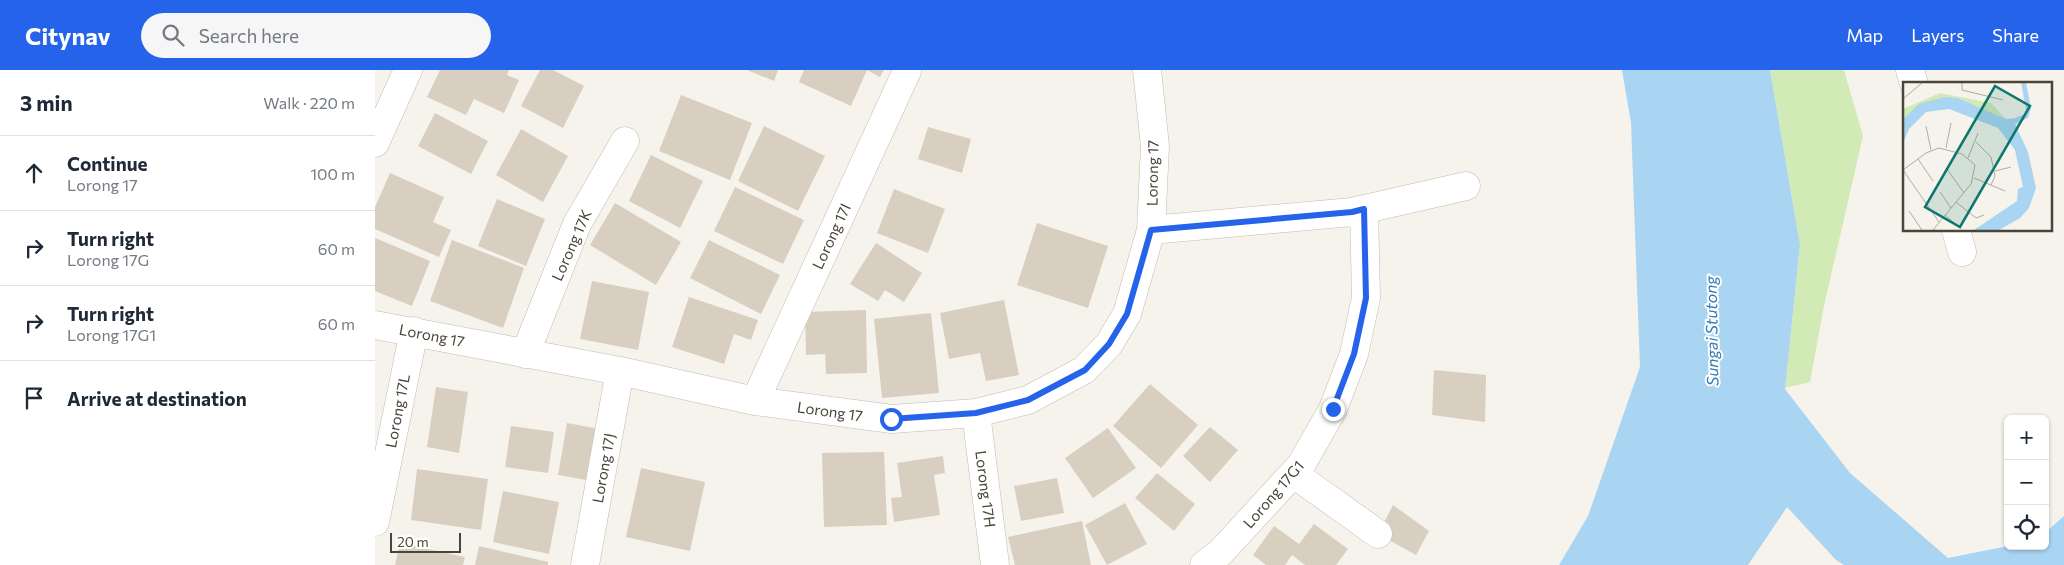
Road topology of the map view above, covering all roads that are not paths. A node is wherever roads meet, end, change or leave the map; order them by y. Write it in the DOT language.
graph roads {
  1 [pos="408,70"];
  2 [pos="1147,70"];
  3 [pos="907,71"];
  4 [pos="625,141"];
  5 [pos="375,142"];
  6 [pos="1466,186"];
  7 [pos="1364,209"];
  8 [pos="1151,230"];
  9 [pos="375,325"];
  10 [pos="414,331"];
  11 [pos="525,354"];
  12 [pos="621,371"];
  13 [pos="755,401"];
  14 [pos="976,413"];
  15 [pos="1293,474"];
  16 [pos="375,522"];
  17 [pos="1377,534"];
  18 [pos="585,565"];
  19 [pos="995,565"];
  20 [pos="1204,565"];
  1 -- 5 [label="street"];
  2 -- 8 [label="street, Lorong 17"];
  3 -- 13 [label="street, Lorong 17I"];
  4 -- 11 [label="street, Lorong 17K"];
  6 -- 7 [label="street"];
  7 -- 8 [label="street"];
  7 -- 15 [label="street, Lorong 17G1"];
  8 -- 14 [label="street, Lorong 17"];
  9 -- 10 [label="street, Lorong 17"];
  10 -- 11 [label="street, Lorong 17"];
  10 -- 16 [label="street, Lorong 17L"];
  11 -- 12 [label="street, Lorong 17"];
  12 -- 13 [label="street, Lorong 17"];
  12 -- 18 [label="street, Lorong 17J"];
  13 -- 14 [label="street, Lorong 17"];
  14 -- 19 [label="street, Lorong 17H"];
  15 -- 17 [label="street"];
  15 -- 20 [label="street, Lorong 17G1"];
}
